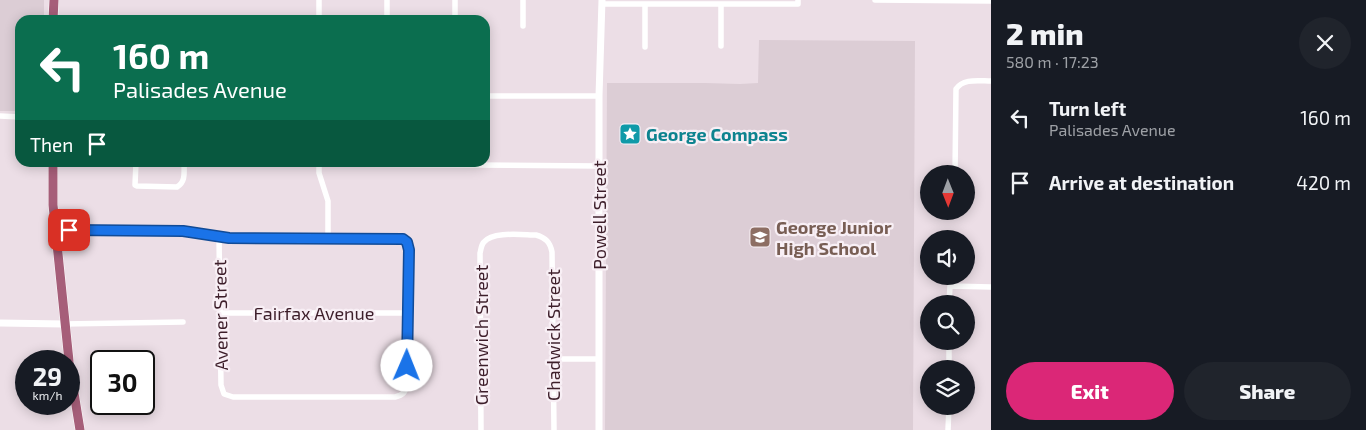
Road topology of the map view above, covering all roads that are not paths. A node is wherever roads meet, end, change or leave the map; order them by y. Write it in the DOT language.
graph roads {
  1 [pos="54,0"];
  2 [pos="319,0"];
  3 [pos="387,0"];
  4 [pos="455,0"];
  5 [pos="523,0"];
  6 [pos="875,0"];
  7 [pos="991,0"];
  8 [pos="602,2"];
  9 [pos="798,2"];
  10 [pos="645,4"];
  11 [pos="721,4"];
  12 [pos="54,15"];
  13 [pos="319,15"];
  14 [pos="387,15"];
  15 [pos="455,15"];
  16 [pos="523,26"];
  17 [pos="721,46"];
  18 [pos="645,47"];
  19 [pos="991,81"];
  20 [pos="490,96"];
  21 [pos="599,96"];
  22 [pos="0,116"];
  23 [pos="15,116"];
  24 [pos="490,165"];
  25 [pos="955,165"];
  26 [pos="599,166"];
  27 [pos="53,167"];
  28 [pos="136,167"];
  29 [pos="184,167"];
  30 [pos="318,167"];
  31 [pos="55,230"];
  32 [pos="219,236"];
  33 [pos="328,238"];
  34 [pos="547,240"];
  35 [pos="991,287"];
  36 [pos="950,295"];
  37 [pos="220,313"];
  38 [pos="408,313"];
  39 [pos="183,322"];
  40 [pos="0,323"];
  41 [pos="64,324"];
  42 [pos="67,350"];
  43 [pos="553,359"];
  44 [pos="599,359"];
  45 [pos="78,415"];
  46 [pos="949,415"];
  47 [pos="80,430"];
  48 [pos="481,430"];
  49 [pos="554,430"];
  50 [pos="599,430"];
  51 [pos="948,430"];
  1 -- 12 [label="main road"];
  2 -- 13 [label="street"];
  3 -- 14 [label="street"];
  4 -- 15 [label="street"];
  5 -- 16 [label="street"];
  6 -- 7 [label="street"];
  8 -- 10 [label="street"];
  8 -- 21 [label="street, Powell Street"];
  9 -- 11 [label="street"];
  10 -- 11 [label="street"];
  10 -- 18 [label="street"];
  11 -- 17 [label="street"];
  19 -- 25 [label="street"];
  20 -- 21 [label="street"];
  21 -- 26 [label="street, Powell Street"];
  22 -- 23 [label="street"];
  24 -- 26 [label="street"];
  26 -- 44 [label="street, Powell Street"];
  27 -- 31 [label="main road"];
  28 -- 29 [label="street"];
  30 -- 33 [label="street"];
  31 -- 32 [label="street"];
  31 -- 41 [label="main road"];
  32 -- 33 [label="street"];
  32 -- 37 [label="street, Avener Street"];
  33 -- 38 [label="street"];
  34 -- 43 [label="street, Chadwick Street"];
  34 -- 48 [label="street, Greenwich Street"];
  35 -- 36 [label="street"];
  37 -- 38 [label="street, Fairfax Avenue"];
  37 -- 38 [label="street, Avener Street"];
  39 -- 41 [label="street"];
  40 -- 41 [label="street"];
  41 -- 42 [label="main road"];
  43 -- 44 [label="street"];
  43 -- 49 [label="street, Chadwick Street"];
  44 -- 50 [label="street, Powell Street"];
  45 -- 47 [label="main road"];
  46 -- 51 [label="street"];
}
